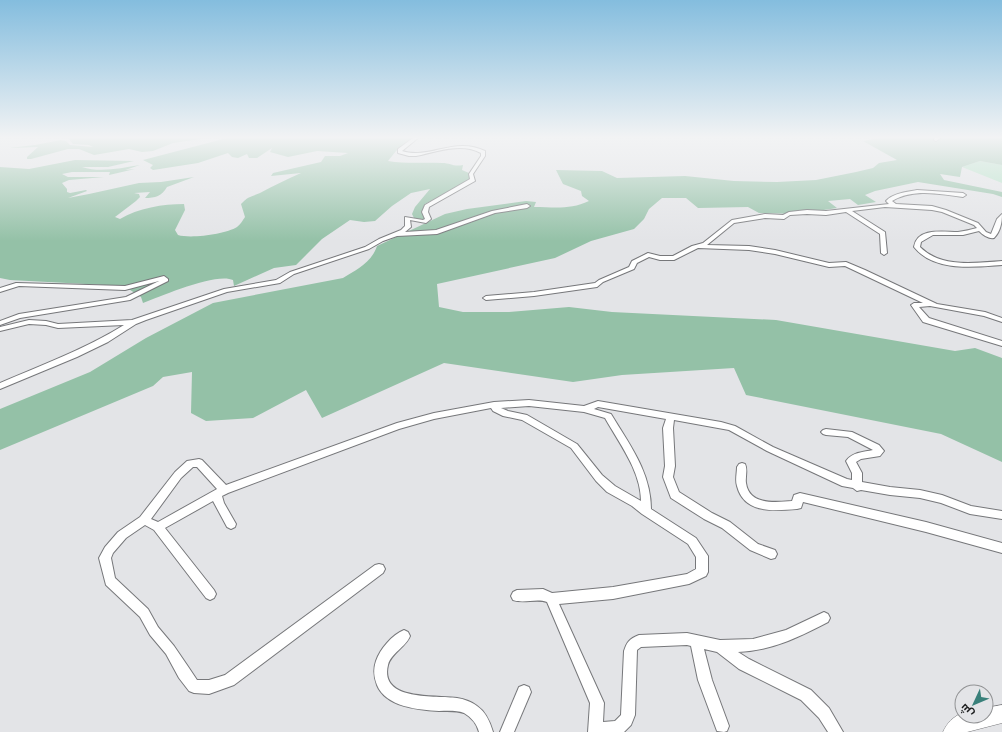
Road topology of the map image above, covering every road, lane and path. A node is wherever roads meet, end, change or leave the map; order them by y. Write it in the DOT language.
graph roads {
  1 [pos="472,172"];
  2 [pos="963,195"];
  3 [pos="527,206"];
  4 [pos="895,206"];
  5 [pos="847,210"];
  6 [pos="1002,216"];
  7 [pos="980,229"];
  8 [pos="1000,232"];
  9 [pos="397,234"];
  10 [pos="992,237"];
  11 [pos="1002,239"];
  12 [pos="694,247"];
  13 [pos="884,254"];
  14 [pos="1002,263"];
  15 [pos="0,290"];
  16 [pos="486,298"];
  17 [pos="935,306"];
  18 [pos="1002,320"];
  19 [pos="133,322"];
  20 [pos="0,323"];
  21 [pos="0,329"];
  22 [pos="1002,344"];
  23 [pos="0,386"];
  24 [pos="494,405"];
  25 [pos="584,409"];
  26 [pos="671,416"];
  27 [pos="826,432"];
  28 [pos="742,467"];
  29 [pos="857,487"];
  30 [pos="220,492"];
  31 [pos="646,511"];
  32 [pos="1002,515"];
  33 [pos="144,520"];
  34 [pos="232,524"];
  35 [pos="158,527"];
  36 [pos="1002,548"];
  37 [pos="771,554"];
  38 [pos="379,569"];
  39 [pos="210,594"];
  40 [pos="517,596"];
  41 [pos="552,599"];
  42 [pos="824,618"];
  43 [pos="404,636"];
  44 [pos="696,640"];
  45 [pos="720,646"];
  46 [pos="524,692"];
  47 [pos="1002,714"];
  48 [pos="722,726"];
  49 [pos="601,731"];
  50 [pos="486,732"];
  51 [pos="507,732"];
  52 [pos="836,732"];
  53 [pos="953,732"];
  1 -- 9 [label="street"];
  2 -- 4 [label="street"];
  3 -- 9 [label="street"];
  4 -- 5 [label="street"];
  4 -- 7 [label="street"];
  5 -- 12 [label="street"];
  5 -- 13 [label="street"];
  6 -- 8 [label="street"];
  7 -- 10 [label="street"];
  7 -- 14 [label="street"];
  8 -- 10 [label="street"];
  9 -- 19 [label="street"];
  10 -- 11 [label="street"];
  12 -- 16 [label="street"];
  12 -- 17 [label="street"];
  15 -- 20 [label="street"];
  17 -- 18 [label="street"];
  17 -- 22 [label="street"];
  19 -- 21 [label="street"];
  19 -- 23 [label="street"];
  24 -- 25 [label="street"];
  24 -- 30 [label="street"];
  24 -- 31 [label="street"];
  25 -- 26 [label="street"];
  25 -- 31 [label="street"];
  26 -- 29 [label="street"];
  26 -- 37 [label="street"];
  27 -- 29 [label="street"];
  28 -- 36 [label="street"];
  29 -- 32 [label="street"];
  30 -- 33 [label="street"];
  30 -- 34 [label="street"];
  30 -- 35 [label="street"];
  31 -- 41 [label="street"];
  33 -- 35 [label="street"];
  33 -- 38 [label="street"];
  35 -- 39 [label="street"];
  40 -- 41 [label="street"];
  41 -- 49 [label="street"];
  42 -- 45 [label="street"];
  43 -- 50 [label="street"];
  44 -- 45 [label="street"];
  44 -- 48 [label="street"];
  44 -- 49 [label="street"];
  45 -- 52 [label="street"];
  46 -- 51 [label="street"];
  47 -- 53 [label="street"];
}
